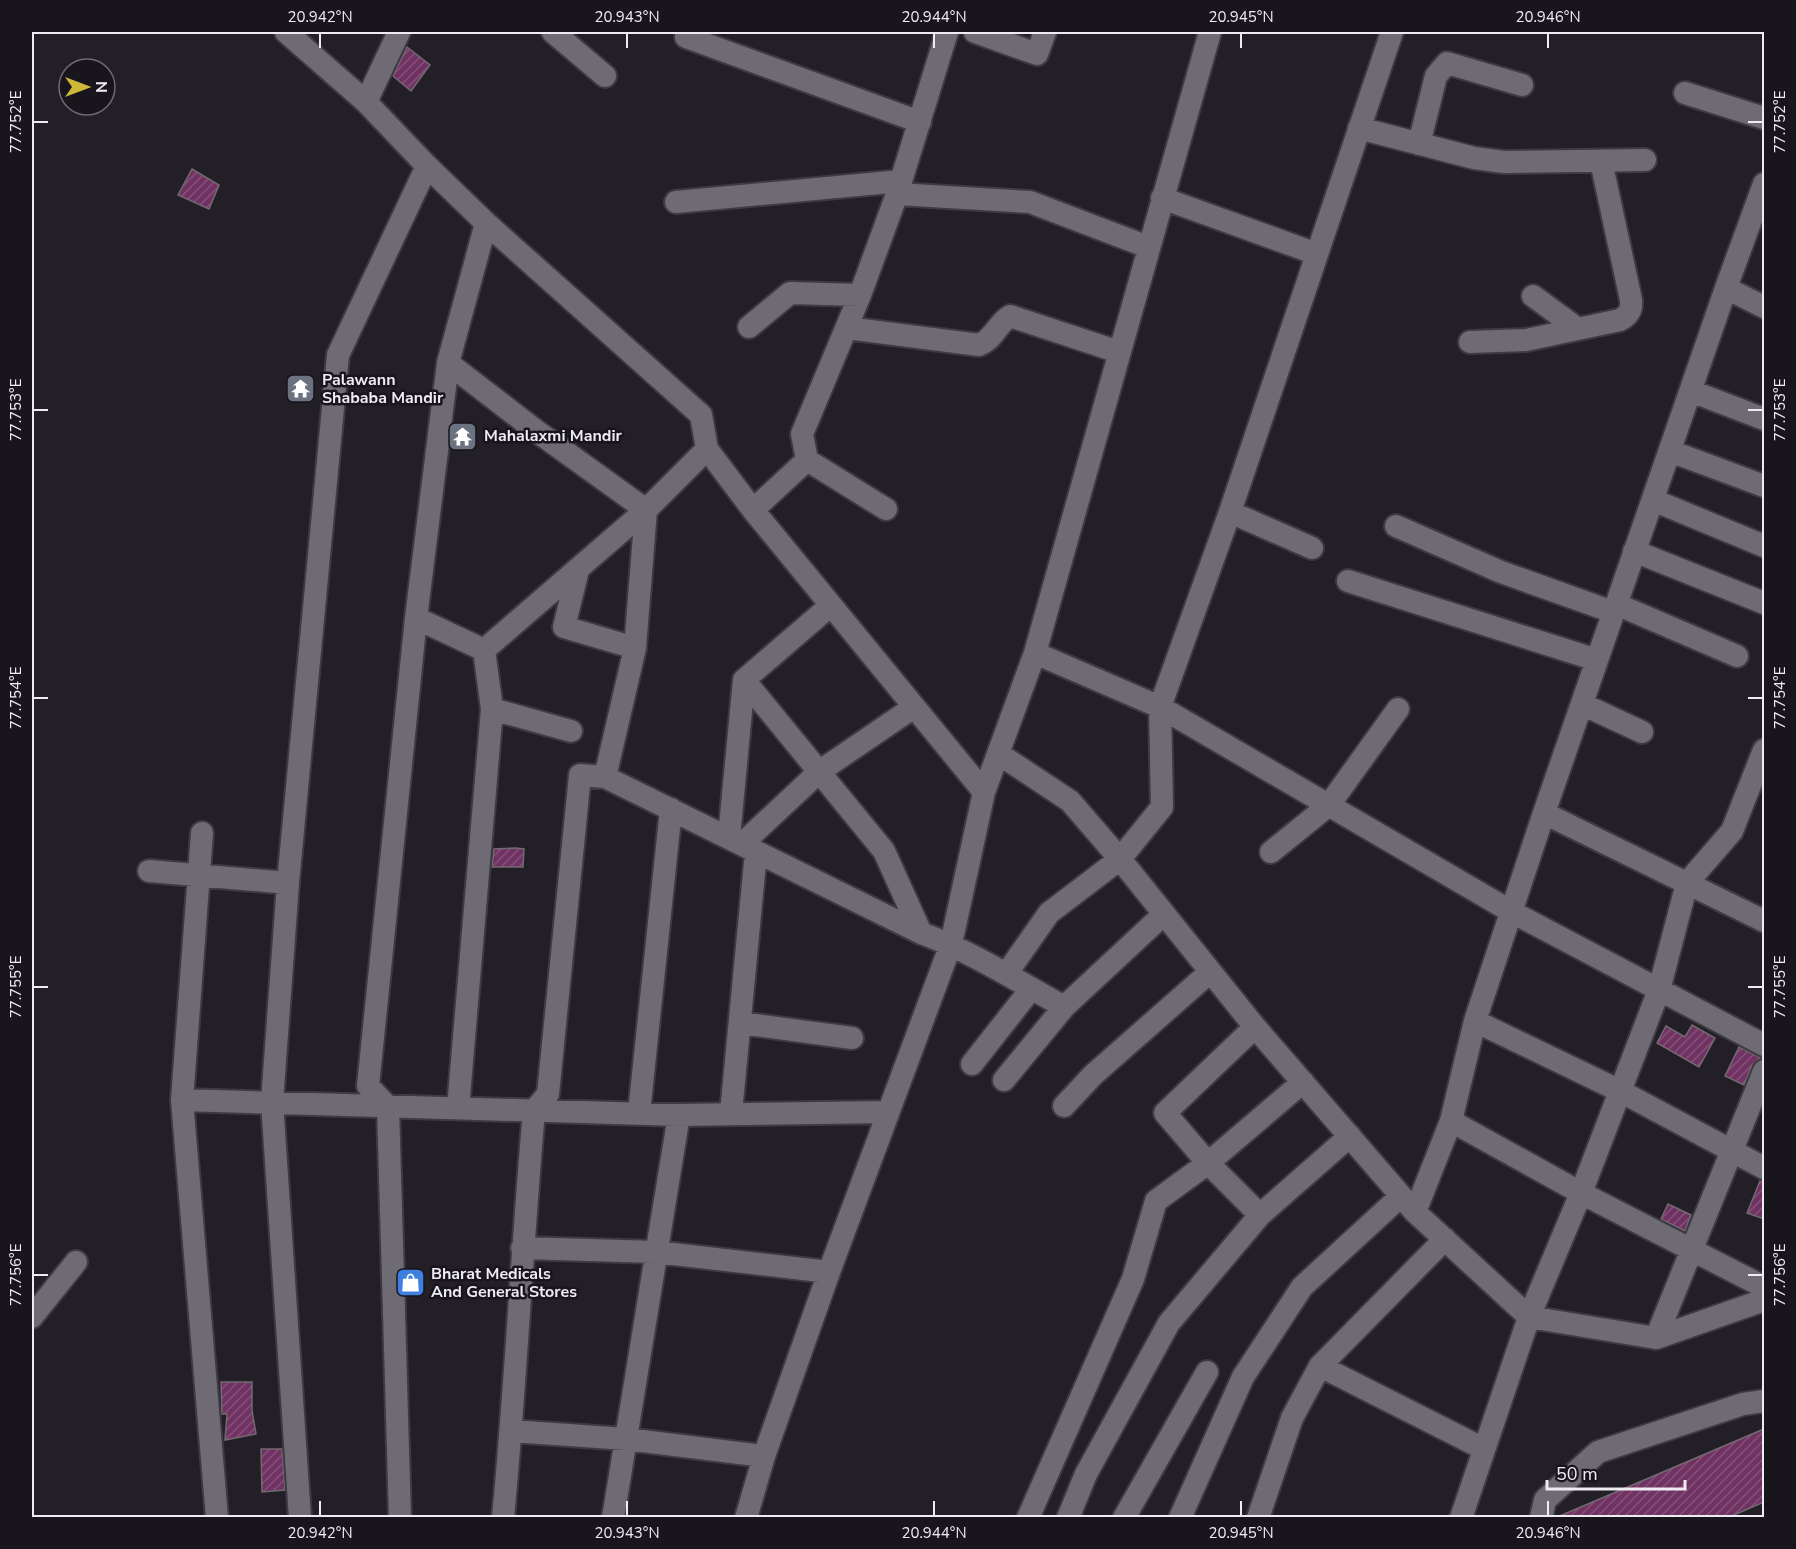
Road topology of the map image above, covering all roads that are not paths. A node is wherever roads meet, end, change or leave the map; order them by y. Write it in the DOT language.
graph roads {
  1 [pos="286,32"];
  2 [pos="399,32"];
  3 [pos="553,32"];
  4 [pos="947,32"];
  5 [pos="975,32"];
  6 [pos="1045,32"];
  7 [pos="1210,32"];
  8 [pos="1392,32"];
  9 [pos="686,38"];
  10 [pos="604,76"];
  11 [pos="1522,85"];
  12 [pos="1685,93"];
  13 [pos="366,102"];
  14 [pos="1764,117"];
  15 [pos="920,122"];
  16 [pos="1359,128"];
  17 [pos="1419,144"];
  18 [pos="1645,160"];
  19 [pos="1601,161"];
  20 [pos="427,166"];
  21 [pos="899,188"];
  22 [pos="1764,189"];
  23 [pos="1162,198"];
  24 [pos="676,201"];
  25 [pos="486,223"];
  26 [pos="1148,247"];
  27 [pos="1317,254"];
  28 [pos="1726,288"];
  29 [pos="860,295"];
  30 [pos="1533,296"];
  31 [pos="1764,307"];
  32 [pos="749,327"];
  33 [pos="847,328"];
  34 [pos="1578,329"];
  35 [pos="1470,342"];
  36 [pos="1119,352"];
  37 [pos="448,363"];
  38 [pos="1691,391"];
  39 [pos="1764,419"];
  40 [pos="707,448"];
  41 [pos="1670,451"];
  42 [pos="807,460"];
  43 [pos="1764,486"];
  44 [pos="1653,500"];
  45 [pos="886,508"];
  46 [pos="646,510"];
  47 [pos="753,510"];
  48 [pos="1230,512"];
  49 [pos="1396,526"];
  50 [pos="1764,546"];
  51 [pos="1312,548"];
  52 [pos="1634,551"];
  53 [pos="578,570"];
  54 [pos="1348,581"];
  55 [pos="1764,603"];
  56 [pos="830,606"];
  57 [pos="1614,608"];
  58 [pos="416,618"];
  59 [pos="635,648"];
  60 [pos="484,650"];
  61 [pos="1035,653"];
  62 [pos="1737,656"];
  63 [pos="1597,660"];
  64 [pos="744,680"];
  65 [pos="1582,704"];
  66 [pos="915,707"];
  67 [pos="1160,707"];
  68 [pos="492,709"];
  69 [pos="1398,709"];
  70 [pos="571,731"];
  71 [pos="1642,732"];
  72 [pos="1764,750"];
  73 [pos="999,754"];
  74 [pos="820,771"];
  75 [pos="605,777"];
  76 [pos="984,792"];
  77 [pos="1329,805"];
  78 [pos="671,809"];
  79 [pos="1544,813"];
  80 [pos="202,832"];
  81 [pos="742,844"];
  82 [pos="1271,852"];
  83 [pos="1120,859"];
  84 [pos="148,871"];
  85 [pos="199,876"];
  86 [pos="288,883"];
  87 [pos="1687,883"];
  88 [pos="1512,912"];
  89 [pos="1164,914"];
  90 [pos="1764,921"];
  91 [pos="921,933"];
  92 [pos="951,944"];
  93 [pos="1210,972"];
  94 [pos="1007,973"];
  95 [pos="1031,988"];
  96 [pos="1659,990"];
  97 [pos="1064,1007"];
  98 [pos="1475,1021"];
  99 [pos="740,1023"];
  100 [pos="1255,1027"];
  101 [pos="852,1038"];
  102 [pos="1764,1045"];
  103 [pos="972,1064"];
  104 [pos="1764,1071"];
  105 [pos="1004,1080"];
  106 [pos="1303,1082"];
  107 [pos="1620,1091"];
  108 [pos="182,1100"];
  109 [pos="272,1102"];
  110 [pos="1064,1106"];
  111 [pos="388,1107"];
  112 [pos="458,1108"];
  113 [pos="534,1111"];
  114 [pos="639,1113"];
  115 [pos="731,1113"];
  116 [pos="888,1113"];
  117 [pos="679,1115"];
  118 [pos="1451,1121"];
  119 [pos="1350,1136"];
  120 [pos="1732,1151"];
  121 [pos="1208,1163"];
  122 [pos="1764,1168"];
  123 [pos="1581,1193"];
  124 [pos="1408,1204"];
  125 [pos="1260,1215"];
  126 [pos="1445,1239"];
  127 [pos="522,1248"];
  128 [pos="1692,1251"];
  129 [pos="656,1252"];
  130 [pos="76,1262"];
  131 [pos="829,1272"];
  132 [pos="1764,1287"];
  133 [pos="1764,1300"];
  134 [pos="32,1317"];
  135 [pos="1529,1317"];
  136 [pos="1656,1338"];
  137 [pos="1320,1366"];
  138 [pos="1207,1372"];
  139 [pos="1764,1401"];
  140 [pos="511,1431"];
  141 [pos="626,1439"];
  142 [pos="1484,1449"];
  143 [pos="764,1456"];
  144 [pos="1196,1482"];
  145 [pos="217,1518"];
  146 [pos="300,1518"];
  147 [pos="400,1518"];
  148 [pos="502,1518"];
  149 [pos="613,1518"];
  150 [pos="746,1518"];
  151 [pos="1028,1518"];
  152 [pos="1068,1518"];
  153 [pos="1124,1518"];
  154 [pos="1180,1518"];
  155 [pos="1196,1518"];
  156 [pos="1258,1518"];
  157 [pos="1461,1518"];
  158 [pos="1541,1518"];
  1 -- 13 [label="street"];
  2 -- 13 [label="street"];
  3 -- 10 [label="street"];
  4 -- 15 [label="street"];
  5 -- 6 [label="street"];
  7 -- 23 [label="street"];
  8 -- 16 [label="street"];
  9 -- 15 [label="street"];
  11 -- 17 [label="street"];
  12 -- 14 [label="street"];
  13 -- 20 [label="street"];
  15 -- 21 [label="street"];
  16 -- 17 [label="street"];
  16 -- 27 [label="street"];
  17 -- 19 [label="street"];
  18 -- 19 [label="street"];
  19 -- 34 [label="street"];
  20 -- 25 [label="street"];
  20 -- 86 [label="street"];
  21 -- 24 [label="street"];
  21 -- 26 [label="street"];
  21 -- 29 [label="street"];
  22 -- 28 [label="street"];
  23 -- 26 [label="street"];
  23 -- 27 [label="street"];
  25 -- 37 [label="street"];
  25 -- 40 [label="street"];
  26 -- 36 [label="street"];
  27 -- 48 [label="street"];
  28 -- 31 [label="street"];
  28 -- 38 [label="street"];
  29 -- 32 [label="street"];
  29 -- 33 [label="street"];
  30 -- 34 [label="street"];
  33 -- 36 [label="street"];
  33 -- 42 [label="street"];
  34 -- 35 [label="street"];
  36 -- 61 [label="street"];
  37 -- 46 [label="street"];
  37 -- 58 [label="street"];
  38 -- 39 [label="street"];
  38 -- 41 [label="street"];
  40 -- 46 [label="street"];
  40 -- 47 [label="street"];
  41 -- 43 [label="street"];
  41 -- 44 [label="street"];
  42 -- 45 [label="street"];
  42 -- 47 [label="street"];
  44 -- 50 [label="street"];
  44 -- 52 [label="street"];
  46 -- 53 [label="street"];
  46 -- 59 [label="street"];
  47 -- 56 [label="street"];
  48 -- 51 [label="street"];
  48 -- 67 [label="street"];
  49 -- 57 [label="street"];
  52 -- 55 [label="street"];
  52 -- 57 [label="street"];
  53 -- 59 [label="street"];
  53 -- 60 [label="street"];
  54 -- 63 [label="street"];
  56 -- 64 [label="street"];
  56 -- 66 [label="street"];
  57 -- 62 [label="street"];
  57 -- 63 [label="street"];
  58 -- 60 [label="street"];
  58 -- 111 [label="street"];
  59 -- 75 [label="street"];
  60 -- 68 [label="street"];
  61 -- 67 [label="street"];
  61 -- 73 [label="street"];
  63 -- 65 [label="street"];
  64 -- 74 [label="street"];
  64 -- 81 [label="street"];
  65 -- 71 [label="street"];
  65 -- 79 [label="street"];
  66 -- 74 [label="street"];
  66 -- 76 [label="street"];
  67 -- 77 [label="street"];
  67 -- 83 [label="street"];
  68 -- 70 [label="street"];
  68 -- 112 [label="street"];
  69 -- 77 [label="street"];
  72 -- 87 [label="street"];
  73 -- 76 [label="street"];
  73 -- 83 [label="street"];
  74 -- 81 [label="street"];
  74 -- 91 [label="street"];
  75 -- 78 [label="street"];
  75 -- 113 [label="street"];
  76 -- 92 [label="street"];
  77 -- 82 [label="street"];
  77 -- 88 [label="street"];
  78 -- 81 [label="street"];
  78 -- 114 [label="street"];
  79 -- 87 [label="street"];
  79 -- 88 [label="street"];
  80 -- 85 [label="street"];
  81 -- 91 [label="street"];
  81 -- 99 [label="street"];
  83 -- 89 [label="street"];
  83 -- 94 [label="street"];
  84 -- 85 [label="street"];
  85 -- 86 [label="street"];
  85 -- 108 [label="street"];
  86 -- 109 [label="street"];
  87 -- 90 [label="street"];
  87 -- 96 [label="street"];
  88 -- 96 [label="street"];
  88 -- 98 [label="street"];
  89 -- 93 [label="street"];
  89 -- 97 [label="street"];
  91 -- 92 [label="street"];
  92 -- 94 [label="street"];
  92 -- 116 [label="street"];
  93 -- 100 [label="street"];
  93 -- 110 [label="street"];
  94 -- 95 [label="street"];
  95 -- 97 [label="street"];
  95 -- 103 [label="street"];
  96 -- 102 [label="street"];
  96 -- 107 [label="street"];
  97 -- 105 [label="street"];
  98 -- 107 [label="street"];
  98 -- 118 [label="street"];
  99 -- 101 [label="street"];
  99 -- 115 [label="street"];
  100 -- 106 [label="street"];
  100 -- 121 [label="street"];
  104 -- 120 [label="street"];
  106 -- 119 [label="street"];
  106 -- 121 [label="street"];
  107 -- 120 [label="street"];
  107 -- 123 [label="street"];
  108 -- 109 [label="street"];
  108 -- 145 [label="street"];
  109 -- 111 [label="street"];
  109 -- 146 [label="street"];
  111 -- 112 [label="street"];
  111 -- 147 [label="street"];
  112 -- 113 [label="street"];
  113 -- 114 [label="street"];
  113 -- 127 [label="street"];
  114 -- 117 [label="street"];
  115 -- 116 [label="street"];
  115 -- 117 [label="street"];
  116 -- 131 [label="street"];
  117 -- 129 [label="street"];
  118 -- 123 [label="street"];
  118 -- 124 [label="street"];
  119 -- 124 [label="street"];
  119 -- 125 [label="street"];
  120 -- 122 [label="street"];
  120 -- 128 [label="street"];
  121 -- 125 [label="street"];
  121 -- 151 [label="street"];
  123 -- 128 [label="street"];
  123 -- 135 [label="street"];
  124 -- 126 [label="street"];
  124 -- 144 [label="street"];
  125 -- 152 [label="street"];
  126 -- 135 [label="street"];
  126 -- 137 [label="street"];
  127 -- 129 [label="street"];
  127 -- 140 [label="street"];
  128 -- 132 [label="street"];
  128 -- 136 [label="street"];
  129 -- 131 [label="street"];
  129 -- 141 [label="street"];
  130 -- 134 [label="street"];
  131 -- 143 [label="street"];
  133 -- 136 [label="street"];
  135 -- 136 [label="street"];
  135 -- 142 [label="street"];
  137 -- 142 [label="street"];
  137 -- 156 [label="street"];
  138 -- 153 [label="street"];
  139 -- 158 [label="street"];
  140 -- 141 [label="street"];
  140 -- 148 [label="street"];
  141 -- 143 [label="street"];
  141 -- 149 [label="street"];
  142 -- 157 [label="street"];
  143 -- 150 [label="street"];
  144 -- 154 [label="street"];
  144 -- 155 [label="street"];
}
